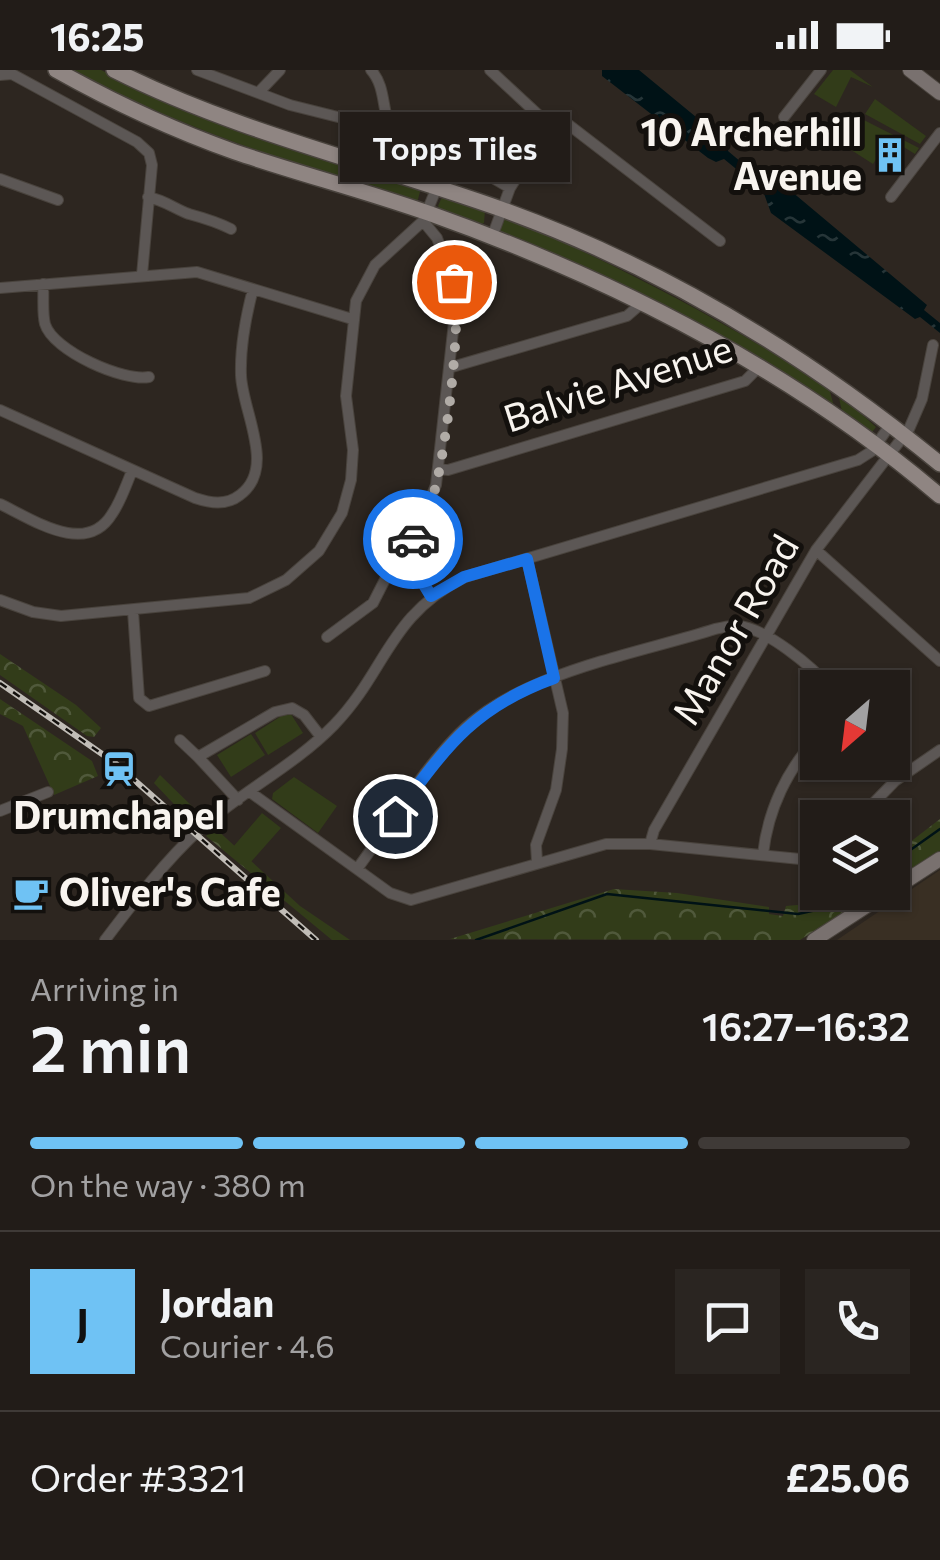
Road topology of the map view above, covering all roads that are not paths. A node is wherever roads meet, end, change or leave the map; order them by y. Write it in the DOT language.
graph roads {
  1 [pos="56,70"];
  2 [pos="114,70"];
  3 [pos="198,70"];
  4 [pos="280,70"];
  5 [pos="371,70"];
  6 [pos="490,70"];
  7 [pos="821,70"];
  8 [pos="910,70"];
  9 [pos="0,75"];
  10 [pos="259,92"];
  11 [pos="940,94"];
  12 [pos="338,117"];
  13 [pos="784,117"];
  14 [pos="547,123"];
  15 [pos="940,134"];
  16 [pos="0,179"];
  17 [pos="437,187"];
  18 [pos="510,188"];
  19 [pos="148,197"];
  20 [pos="891,197"];
  21 [pos="58,200"];
  22 [pos="501,209"];
  23 [pos="425,217"];
  24 [pos="231,229"];
  25 [pos="492,237"];
  26 [pos="720,241"];
  27 [pos="142,275"];
  28 [pos="44,284"];
  29 [pos="0,288"];
  30 [pos="253,289"];
  31 [pos="642,303"];
  32 [pos="352,318"];
  33 [pos="934,345"];
  34 [pos="452,367"];
  35 [pos="758,368"];
  36 [pos="149,377"];
  37 [pos="0,410"];
  38 [pos="890,425"];
  39 [pos="904,436"];
  40 [pos="882,450"];
  41 [pos="940,464"];
  42 [pos="439,469"];
  43 [pos="132,471"];
  44 [pos="940,496"];
  45 [pos="0,504"];
  46 [pos="816,550"];
  47 [pos="408,552"];
  48 [pos="527,559"];
  49 [pos="431,596"];
  50 [pos="0,600"];
  51 [pos="132,611"];
  52 [pos="327,637"];
  53 [pos="766,638"];
  54 [pos="940,661"];
  55 [pos="812,670"];
  56 [pos="265,672"];
  57 [pos="554,678"];
  58 [pos="321,737"];
  59 [pos="180,740"];
  60 [pos="940,750"];
  61 [pos="198,757"];
  62 [pos="800,762"];
  63 [pos="896,781"];
  64 [pos="48,792"];
  65 [pos="250,792"];
  66 [pos="238,800"];
  67 [pos="877,800"];
  68 [pos="0,810"];
  69 [pos="650,844"];
  70 [pos="762,854"];
  71 [pos="800,859"];
  72 [pos="940,859"];
  73 [pos="537,861"];
  74 [pos="357,869"];
  75 [pos="910,878"];
  76 [pos="861,910"];
  77 [pos="105,940"];
  78 [pos="814,940"];
  1 -- 23 [label="main road"];
  2 -- 17 [label="main road"];
  3 -- 10 [label="street"];
  4 -- 10 [label="street"];
  5 -- 18 [label="street"];
  6 -- 14 [label="street"];
  7 -- 13 [label="street"];
  8 -- 11 [label="street"];
  9 -- 19 [label="street"];
  10 -- 12 [label="street"];
  14 -- 18 [label="street"];
  14 -- 26 [label="street"];
  15 -- 20 [label="street"];
  16 -- 21 [label="street"];
  17 -- 22 [label="main road"];
  17 -- 23 [label="street"];
  18 -- 22 [label="street"];
  19 -- 24 [label="street"];
  19 -- 27 [label="street"];
  22 -- 25 [label="street"];
  22 -- 38 [label="main road"];
  23 -- 25 [label="main road"];
  23 -- 32 [label="street"];
  23 -- 34 [label="street"];
  25 -- 31 [label="main road"];
  27 -- 28 [label="street"];
  27 -- 30 [label="street"];
  28 -- 29 [label="street"];
  28 -- 36 [label="street"];
  30 -- 32 [label="street"];
  30 -- 43 [label="street"];
  31 -- 34 [label="street"];
  31 -- 35 [label="main road"];
  32 -- 51 [label="street"];
  33 -- 39 [label="street"];
  34 -- 42 [label="street"];
  35 -- 40 [label="main road"];
  35 -- 42 [label="street, Balvie Avenue"];
  37 -- 43 [label="street"];
  38 -- 39 [label="main road"];
  38 -- 40 [label="street"];
  39 -- 40 [label="street"];
  39 -- 41 [label="main road"];
  40 -- 44 [label="main road"];
  40 -- 46 [label="street, Manor Road"];
  40 -- 48 [label="street"];
  42 -- 47 [label="street"];
  43 -- 45 [label="street"];
  46 -- 53 [label="street, Manor Road"];
  46 -- 54 [label="street"];
  47 -- 49 [label="street"];
  47 -- 52 [label="street"];
  48 -- 49 [label="street"];
  48 -- 57 [label="street"];
  49 -- 58 [label="street"];
  50 -- 51 [label="street"];
  51 -- 56 [label="street"];
  53 -- 55 [label="street"];
  53 -- 57 [label="street"];
  53 -- 69 [label="street, Manor Road"];
  57 -- 73 [label="street"];
  57 -- 74 [label="street"];
  58 -- 61 [label="street"];
  58 -- 65 [label="street"];
  59 -- 61 [label="street"];
  60 -- 63 [label="street"];
  61 -- 66 [label="street"];
  62 -- 70 [label="street"];
  63 -- 67 [label="street"];
  64 -- 68 [label="street"];
  65 -- 66 [label="street"];
  65 -- 74 [label="street"];
  66 -- 77 [label="street"];
  69 -- 70 [label="street"];
  69 -- 73 [label="street"];
  70 -- 71 [label="street"];
  72 -- 75 [label="street"];
  73 -- 74 [label="street"];
  76 -- 78 [label="street"];
}
